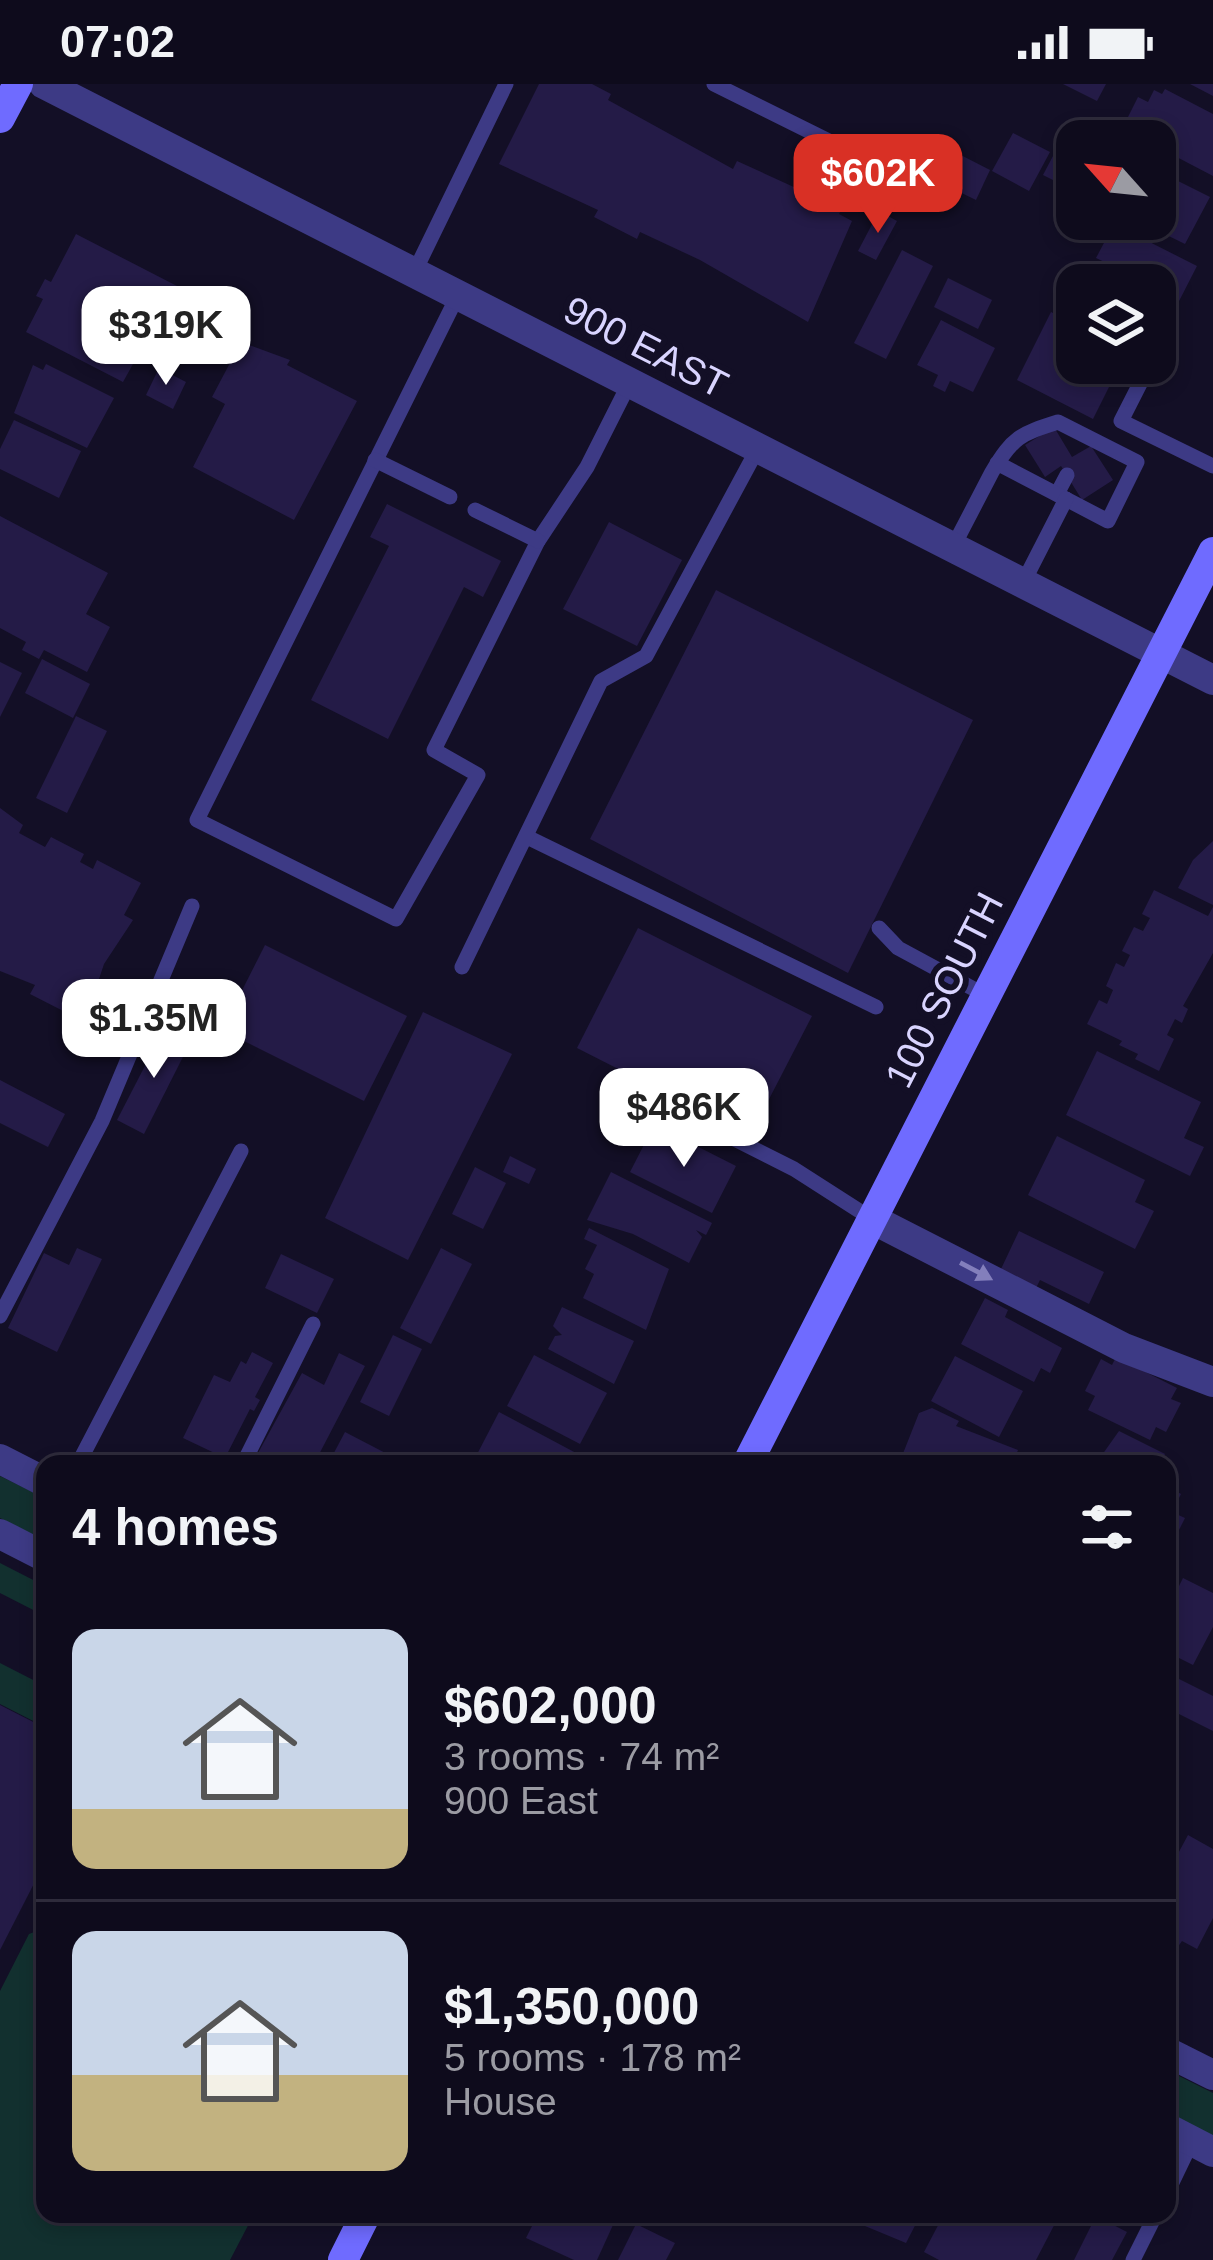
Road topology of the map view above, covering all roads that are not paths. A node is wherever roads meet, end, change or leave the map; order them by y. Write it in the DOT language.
graph roads {
  1 [pos="18,84"];
  2 [pos="44,84"];
  3 [pos="506,84"];
  4 [pos="714,84"];
  5 [pos="0,118"];
  6 [pos="865,159"];
  7 [pos="414,273"];
  8 [pos="458,295"];
  9 [pos="630,382"];
  10 [pos="1140,384"];
  11 [pos="1121,421"];
  12 [pos="1087,437"];
  13 [pos="758,448"];
  14 [pos="1107,448"];
  15 [pos="1078,454"];
  16 [pos="375,460"];
  17 [pos="997,463"];
  18 [pos="1213,466"];
  19 [pos="1067,475"];
  20 [pos="450,497"];
  21 [pos="1062,497"];
  22 [pos="475,510"];
  23 [pos="538,542"];
  24 [pos="953,548"];
  25 [pos="1213,552"];
  26 [pos="1023,583"];
  27 [pos="1160,653"];
  28 [pos="1213,680"];
  29 [pos="527,837"];
  30 [pos="192,906"];
  31 [pos="879,928"];
  32 [pos="462,967"];
  33 [pos="985,995"];
  34 [pos="876,1007"];
  35 [pos="616,1078"];
  36 [pos="241,1151"];
  37 [pos="872,1219"];
  38 [pos="0,1316"];
  39 [pos="313,1324"];
  40 [pos="1213,1382"];
  41 [pos="83,1455"];
  42 [pos="248,1455"];
  43 [pos="752,1455"];
  44 [pos="0,1459"];
  45 [pos="36,1477"];
  46 [pos="0,1534"];
  47 [pos="36,1552"];
  48 [pos="1176,2056"];
  49 [pos="1213,2075"];
  50 [pos="1191,2140"];
  51 [pos="1176,2173"];
  52 [pos="362,2223"];
  53 [pos="1152,2223"];
  54 [pos="343,2260"];
  55 [pos="1133,2260"];
  1 -- 5 [label="main road"];
  2 -- 7 [label="street, 900 EAST"];
  3 -- 7 [label="lane"];
  4 -- 6 [label="lane"];
  7 -- 8 [label="street, 900 EAST"];
  8 -- 9 [label="street, 900 EAST"];
  8 -- 16 [label="lane"];
  9 -- 13 [label="street, 900 EAST"];
  9 -- 23 [label="lane"];
  10 -- 11 [label="lane"];
  11 -- 14 [label="lane"];
  11 -- 18 [label="lane"];
  12 -- 14 [label="lane"];
  12 -- 15 [label="lane"];
  12 -- 17 [label="lane"];
  13 -- 24 [label="street, 900 EAST"];
  13 -- 29 [label="lane"];
  14 -- 21 [label="lane"];
  16 -- 20 [label="lane"];
  16 -- 23 [label="lane"];
  17 -- 21 [label="lane"];
  17 -- 24 [label="lane"];
  19 -- 21 [label="lane"];
  21 -- 26 [label="lane"];
  22 -- 23 [label="lane"];
  24 -- 26 [label="street, 900 EAST"];
  25 -- 27 [label="main road, 100 SOUTH"];
  26 -- 27 [label="street, 900 EAST"];
  27 -- 28 [label="street, 900 EAST"];
  27 -- 33 [label="main road, 100 SOUTH"];
  29 -- 32 [label="lane"];
  29 -- 34 [label="lane"];
  30 -- 38 [label="lane"];
  31 -- 33 [label="lane"];
  33 -- 37 [label="main road, 100 SOUTH"];
  35 -- 37 [label="lane"];
  36 -- 41 [label="lane"];
  37 -- 40 [label="street, one-way"];
  37 -- 43 [label="main road, 100 SOUTH"];
  39 -- 42 [label="lane"];
  44 -- 45 [label="street"];
  46 -- 47 [label="street"];
  48 -- 49 [label="street"];
  50 -- 51 [label="lane"];
  52 -- 54 [label="main road"];
  53 -- 55 [label="lane"];
}
